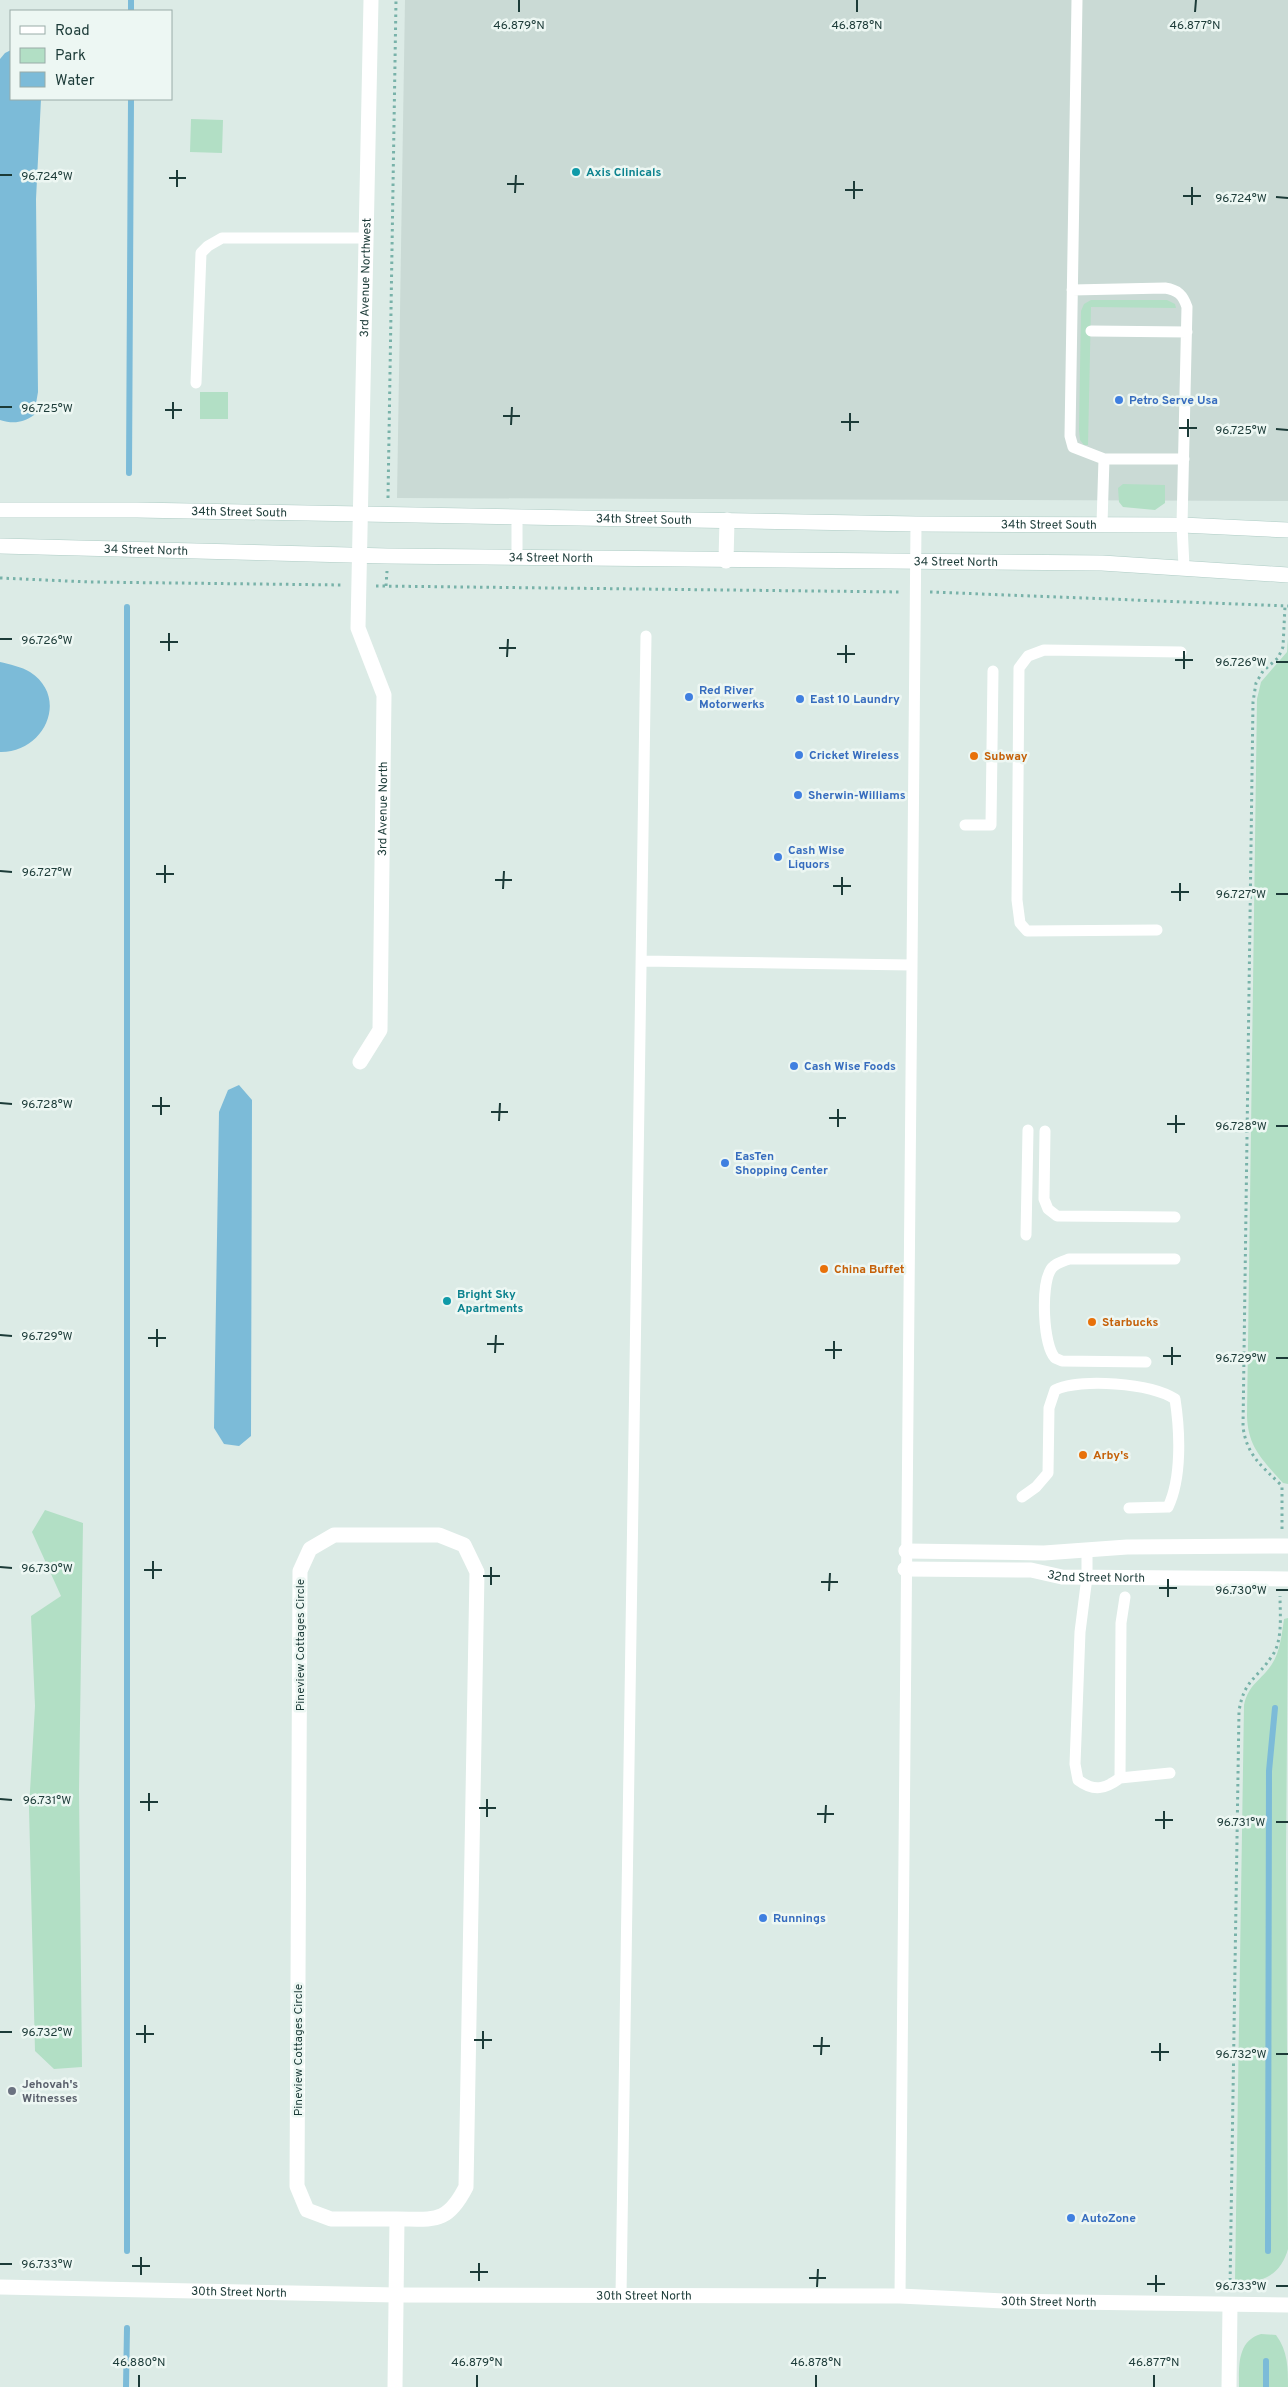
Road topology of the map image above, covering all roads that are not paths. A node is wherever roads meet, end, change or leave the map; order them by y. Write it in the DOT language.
graph roads {
  1 [pos="371,0"];
  2 [pos="1077,0"];
  3 [pos="366,238"];
  4 [pos="1072,290"];
  5 [pos="1091,331"];
  6 [pos="1187,332"];
  7 [pos="196,383"];
  8 [pos="1104,459"];
  9 [pos="1184,459"];
  10 [pos="0,510"];
  11 [pos="361,515"];
  12 [pos="517,517"];
  13 [pos="727,520"];
  14 [pos="916,524"];
  15 [pos="1102,524"];
  16 [pos="1182,525"];
  17 [pos="1288,530"];
  18 [pos="0,546"];
  19 [pos="360,555"];
  20 [pos="517,556"];
  21 [pos="726,560"];
  22 [pos="915,562"];
  23 [pos="1184,567"];
  24 [pos="1288,574"];
  25 [pos="646,636"];
  26 [pos="1180,652"];
  27 [pos="993,670"];
  28 [pos="965,825"];
  29 [pos="1157,930"];
  30 [pos="642,961"];
  31 [pos="912,965"];
  32 [pos="360,1062"];
  33 [pos="1028,1130"];
  34 [pos="1045,1131"];
  35 [pos="1175,1217"];
  36 [pos="1026,1235"];
  37 [pos="1175,1259"];
  38 [pos="1146,1362"];
  39 [pos="1022,1497"];
  40 [pos="1129,1508"];
  41 [pos="1285,1546"];
  42 [pos="906,1550"];
  43 [pos="1087,1550"];
  44 [pos="905,1569"];
  45 [pos="1087,1577"];
  46 [pos="1284,1578"];
  47 [pos="1125,1597"];
  48 [pos="1170,1773"];
  49 [pos="1120,1778"];
  50 [pos="397,2219"];
  51 [pos="0,2287"];
  52 [pos="396,2295"];
  53 [pos="621,2296"];
  54 [pos="900,2296"];
  55 [pos="1230,2305"];
  56 [pos="1288,2305"];
  57 [pos="395,2387"];
  58 [pos="1228,2387"];
  1 -- 3 [label="street, 3rd Avenue Northwest"];
  2 -- 4 [label="lane"];
  3 -- 7 [label="lane"];
  3 -- 11 [label="street, 3rd Avenue Northwest"];
  4 -- 6 [label="lane"];
  4 -- 8 [label="lane"];
  5 -- 6 [label="lane"];
  6 -- 9 [label="lane"];
  8 -- 9 [label="lane"];
  8 -- 15 [label="lane"];
  9 -- 16 [label="lane"];
  10 -- 11 [label="street, 34th Street South"];
  11 -- 12 [label="street, 34th Street South"];
  11 -- 19 [label="street, 3rd Avenue Northwest"];
  12 -- 13 [label="street, 34th Street South"];
  12 -- 20 [label="lane"];
  13 -- 14 [label="street, 34th Street South"];
  13 -- 21 [label="street"];
  14 -- 15 [label="street, 34th Street South"];
  14 -- 22 [label="lane"];
  15 -- 16 [label="street, 34th Street South"];
  16 -- 17 [label="street, 34th Street South"];
  16 -- 23 [label="lane"];
  18 -- 19 [label="street, 34 Street North"];
  19 -- 20 [label="street, 34 Street North"];
  19 -- 32 [label="street, 3rd Avenue North"];
  20 -- 21 [label="street, 34 Street North"];
  21 -- 22 [label="street, 34 Street North"];
  22 -- 23 [label="street, 34 Street North"];
  22 -- 31 [label="lane"];
  23 -- 24 [label="street"];
  25 -- 30 [label="lane"];
  26 -- 29 [label="lane"];
  27 -- 28 [label="lane"];
  30 -- 31 [label="lane"];
  30 -- 53 [label="lane"];
  31 -- 42 [label="lane"];
  33 -- 36 [label="lane"];
  34 -- 35 [label="lane"];
  37 -- 38 [label="lane"];
  39 -- 40 [label="lane"];
  41 -- 43 [label="street, 32nd Street North"];
  42 -- 43 [label="street, 32nd Street North"];
  42 -- 44 [label="lane"];
  43 -- 45 [label="lane"];
  44 -- 45 [label="street, 32nd Street North"];
  44 -- 54 [label="lane"];
  45 -- 46 [label="street, 32nd Street North"];
  45 -- 49 [label="lane"];
  47 -- 49 [label="lane"];
  48 -- 49 [label="lane"];
  50 -- 50 [label="street, Pineview Cottages Circle"];
  50 -- 52 [label="street"];
  51 -- 52 [label="street, 30th Street North"];
  52 -- 53 [label="street, 30th Street North"];
  52 -- 57 [label="street"];
  53 -- 54 [label="street, 30th Street North"];
  54 -- 55 [label="street, 30th Street North"];
  55 -- 56 [label="street, 30th Street North"];
  55 -- 58 [label="street"];
}
